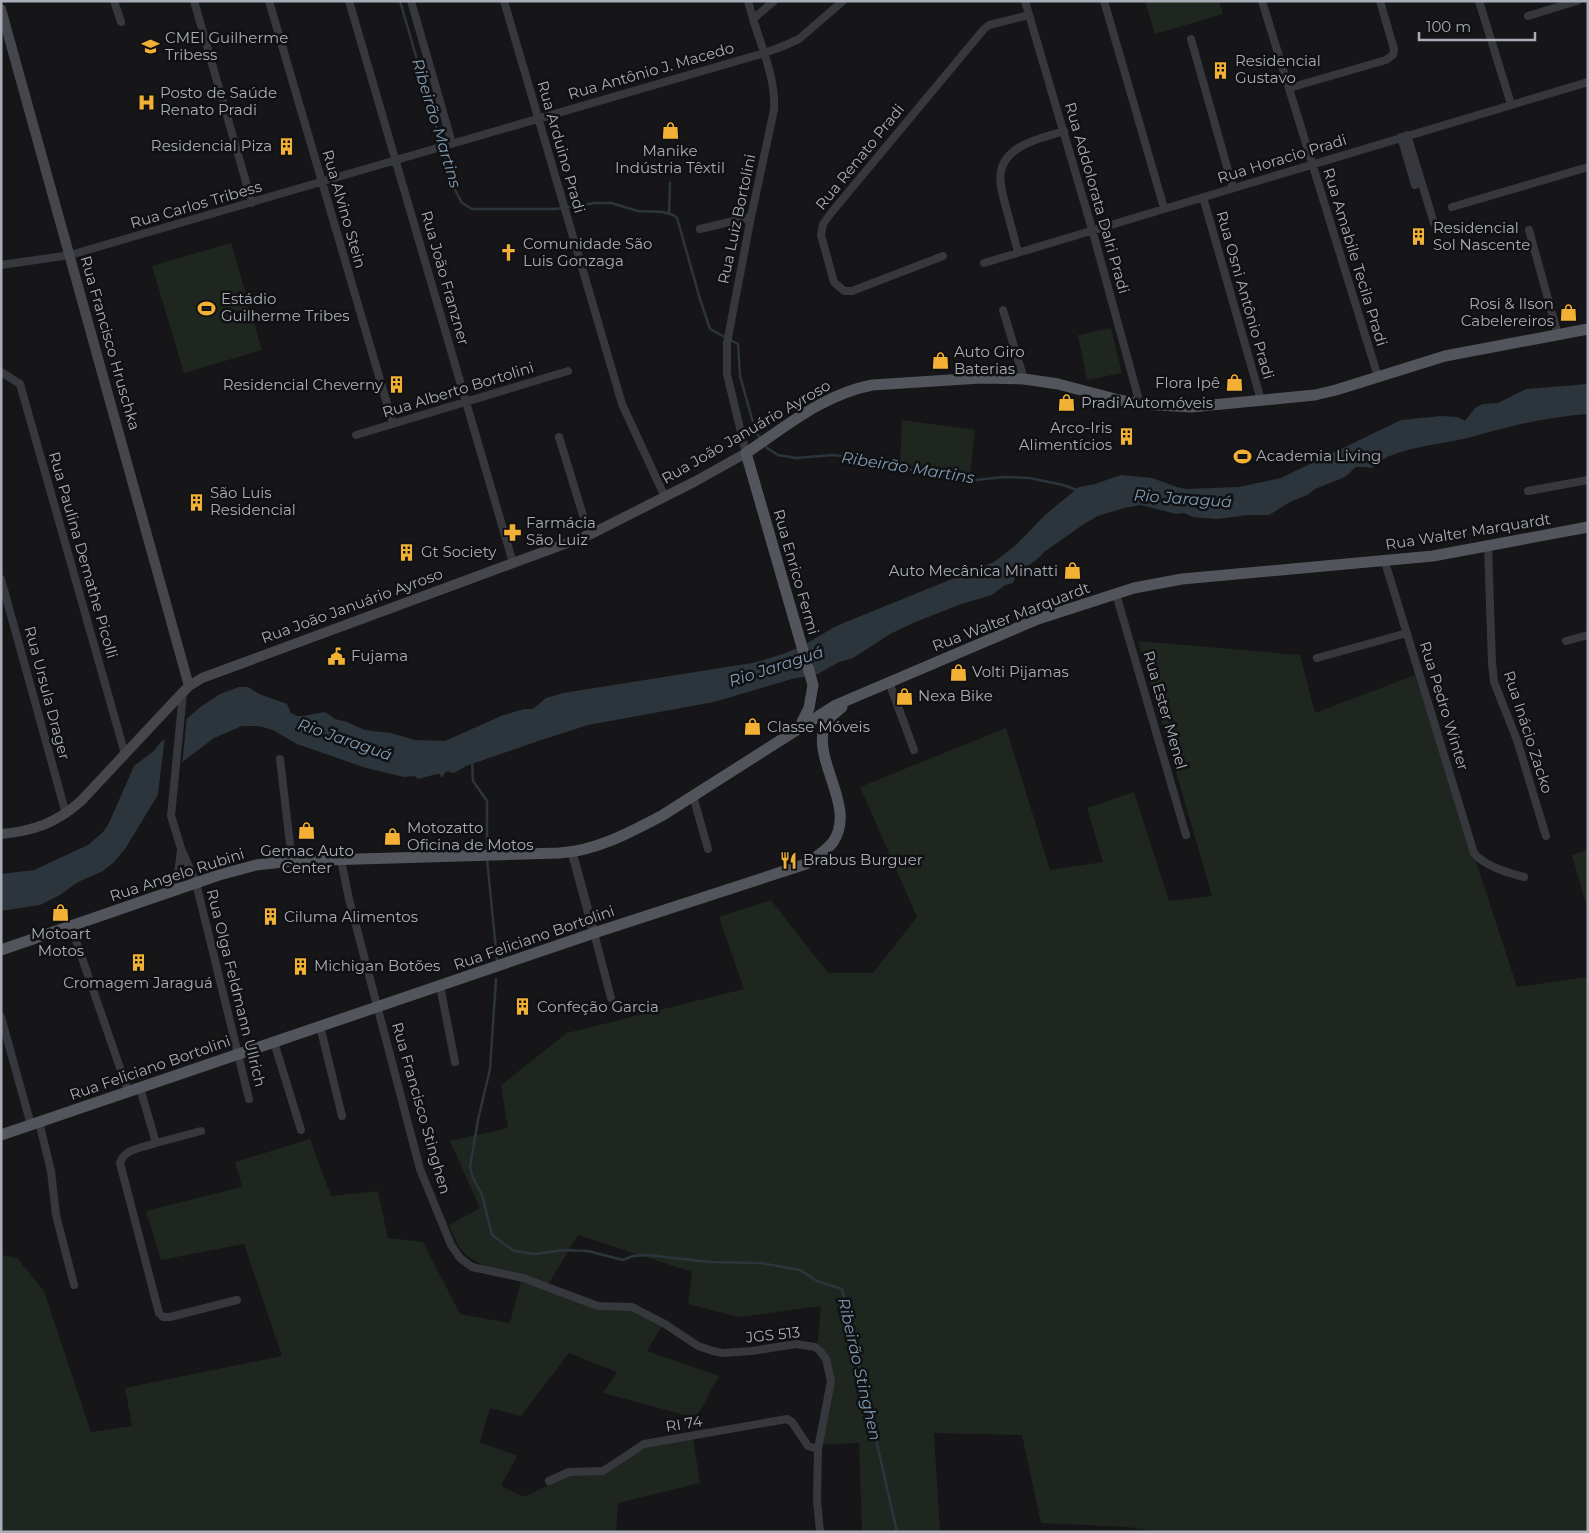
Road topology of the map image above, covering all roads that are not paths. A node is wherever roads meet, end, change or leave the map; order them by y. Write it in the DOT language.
graph roads {
  1 [pos="114,1"];
  2 [pos="194,1"];
  3 [pos="270,1"];
  4 [pos="349,1"];
  5 [pos="411,1"];
  6 [pos="504,1"];
  7 [pos="748,1"];
  8 [pos="774,1"];
  9 [pos="843,1"];
  10 [pos="1025,1"];
  11 [pos="1104,1"];
  12 [pos="1262,1"];
  13 [pos="1380,1"];
  14 [pos="1479,1"];
  15 [pos="1577,1"];
  16 [pos="1,9"];
  17 [pos="1029,15"];
  18 [pos="1528,16"];
  19 [pos="754,19"];
  20 [pos="121,22"];
  21 [pos="1191,40"];
  22 [pos="764,53"];
  23 [pos="1588,82"];
  24 [pos="1289,88"];
  25 [pos="1511,104"];
  26 [pos="538,118"];
  27 [pos="1064,131"];
  28 [pos="1404,136"];
  29 [pos="450,144"];
  30 [pos="396,160"];
  31 [pos="1311,164"];
  32 [pos="1588,166"];
  33 [pos="321,182"];
  34 [pos="1415,185"];
  35 [pos="1233,188"];
  36 [pos="1203,197"];
  37 [pos="252,203"];
  38 [pos="1452,207"];
  39 [pos="1164,208"];
  40 [pos="751,217"];
  41 [pos="1434,223"];
  42 [pos="700,229"];
  43 [pos="1092,229"];
  44 [pos="1528,230"];
  45 [pos="1018,252"];
  46 [pos="70,255"];
  47 [pos="944,256"];
  48 [pos="984,263"];
  49 [pos="1,265"];
  50 [pos="1003,310"];
  51 [pos="1588,329"];
  52 [pos="1558,335"];
  53 [pos="568,371"];
  54 [pos="1,372"];
  55 [pos="1378,377"];
  56 [pos="1024,379"];
  57 [pos="1261,400"];
  58 [pos="466,402"];
  59 [pos="1140,404"];
  60 [pos="392,424"];
  61 [pos="356,435"];
  62 [pos="559,437"];
  63 [pos="746,453"];
  64 [pos="1588,480"];
  65 [pos="1528,491"];
  66 [pos="665,497"];
  67 [pos="1588,527"];
  68 [pos="589,535"];
  69 [pos="1488,546"];
  70 [pos="1385,562"];
  71 [pos="513,563"];
  72 [pos="1,579"];
  73 [pos="1116,594"];
  74 [pos="1407,633"];
  75 [pos="1588,635"];
  76 [pos="1566,641"];
  77 [pos="1317,658"];
  78 [pos="889,682"];
  79 [pos="186,689"];
  80 [pos="853,698"];
  81 [pos="800,728"];
  82 [pos="821,739"];
  83 [pos="914,750"];
  84 [pos="125,754"];
  85 [pos="280,759"];
  86 [pos="693,796"];
  87 [pos="66,814"];
  88 [pos="1,834"];
  89 [pos="1186,835"];
  90 [pos="1546,836"];
  91 [pos="181,848"];
  92 [pos="708,849"];
  93 [pos="572,852"];
  94 [pos="487,855"];
  95 [pos="341,860"];
  96 [pos="292,862"];
  97 [pos="1524,877"];
  98 [pos="196,883"];
  99 [pos="176,890"];
  100 [pos="71,926"];
  101 [pos="594,933"];
  102 [pos="1,950"];
  103 [pos="440,986"];
  104 [pos="611,998"];
  105 [pos="378,1006"];
  106 [pos="1,1017"];
  107 [pos="320,1026"];
  108 [pos="274,1042"];
  109 [pos="237,1054"];
  110 [pos="455,1062"];
  111 [pos="140,1088"];
  112 [pos="128,1091"];
  113 [pos="249,1099"];
  114 [pos="342,1116"];
  115 [pos="35,1124"];
  116 [pos="201,1130"];
  117 [pos="301,1130"];
  118 [pos="1,1135"];
  119 [pos="156,1144"];
  120 [pos="74,1285"];
  121 [pos="237,1300"];
  122 [pos="615,1307"];
  123 [pos="818,1448"];
  124 [pos="549,1481"];
  125 [pos="820,1532"];
  1 -- 20 [label="street"];
  2 -- 37 [label="street"];
  3 -- 33 [label="street, Rua Alvino Stein"];
  4 -- 30 [label="street, Rua João Franzner"];
  5 -- 29 [label="street"];
  6 -- 26 [label="street, Rua Arduino Pradi"];
  7 -- 19 [label="street, Rua Luiz Bortolini"];
  8 -- 19 [label="street"];
  9 -- 22 [label="street, Rua Antônio J. Macedo"];
  10 -- 17 [label="street, Rua Addolorata Dalri Pradi"];
  11 -- 39 [label="street"];
  12 -- 24 [label="street, Rua Amabile Tecila Pradi"];
  13 -- 24 [label="street"];
  14 -- 25 [label="street"];
  15 -- 18 [label="street"];
  16 -- 46 [label="main road, Rua Francisco Hruschka"];
  17 -- 27 [label="street, Rua Addolorata Dalri Pradi"];
  17 -- 47 [label="street, Rua Renato Pradi"];
  19 -- 22 [label="street, Rua Luiz Bortolini"];
  21 -- 35 [label="street"];
  22 -- 26 [label="street, Rua Antônio J. Macedo"];
  22 -- 40 [label="street, Rua Luiz Bortolini"];
  23 -- 25 [label="street, Rua Horacio Pradi"];
  24 -- 31 [label="street, Rua Amabile Tecila Pradi"];
  25 -- 28 [label="street, Rua Horacio Pradi"];
  26 -- 29 [label="street, Rua Antônio J. Macedo"];
  26 -- 66 [label="street, Rua Arduino Pradi"];
  27 -- 43 [label="street, Rua Addolorata Dalri Pradi"];
  27 -- 45 [label="street"];
  28 -- 31 [label="street, Rua Horacio Pradi"];
  28 -- 34 [label="street"];
  28 -- 41 [label="street"];
  29 -- 30 [label="street, Rua Antônio J. Macedo"];
  30 -- 33 [label="street, Rua Carlos Tribess"];
  30 -- 58 [label="street, Rua João Franzner"];
  31 -- 35 [label="street, Rua Horacio Pradi"];
  31 -- 55 [label="street, Rua Amabile Tecila Pradi"];
  32 -- 38 [label="street"];
  33 -- 37 [label="street, Rua Carlos Tribess"];
  33 -- 60 [label="street, Rua Alvino Stein"];
  35 -- 36 [label="street, Rua Horacio Pradi"];
  36 -- 39 [label="street, Rua Horacio Pradi"];
  36 -- 57 [label="street, Rua Osni Antônio Pradi"];
  37 -- 46 [label="street, Rua Carlos Tribess"];
  39 -- 43 [label="street, Rua Horacio Pradi"];
  40 -- 42 [label="street"];
  40 -- 63 [label="street, Rua Luiz Bortolini"];
  43 -- 45 [label="street, Rua Horacio Pradi"];
  43 -- 59 [label="street, Rua Addolorata Dalri Pradi"];
  44 -- 52 [label="street"];
  45 -- 48 [label="street, Rua Horacio Pradi"];
  46 -- 49 [label="street, Rua Carlos Tribess"];
  46 -- 79 [label="main road, Rua Francisco Hruschka"];
  50 -- 56 [label="street"];
  51 -- 52 [label="main road, Rua João Januário Ayroso"];
  52 -- 55 [label="main road, Rua João Januário Ayroso"];
  53 -- 58 [label="street, Rua Alberto Bortolini"];
  54 -- 84 [label="street, Rua Paulina Demathe Picolli"];
  55 -- 57 [label="main road, Rua João Januário Ayroso"];
  56 -- 59 [label="main road, Rua João Januário Ayroso"];
  56 -- 63 [label="main road, Rua João Januário Ayroso"];
  57 -- 59 [label="main road, Rua João Januário Ayroso"];
  58 -- 60 [label="street, Rua Alberto Bortolini"];
  58 -- 71 [label="street, Rua João Franzner"];
  60 -- 61 [label="street, Rua Alberto Bortolini"];
  62 -- 68 [label="street"];
  63 -- 66 [label="main road, Rua João Januário Ayroso"];
  63 -- 81 [label="main road, Rua Enrico Fermi"];
  64 -- 65 [label="street"];
  66 -- 68 [label="main road, Rua João Januário Ayroso"];
  67 -- 69 [label="main road, Rua Walter Marquardt"];
  68 -- 71 [label="main road, Rua João Januário Ayroso"];
  69 -- 70 [label="main road, Rua Walter Marquardt"];
  69 -- 90 [label="street, Rua Inácio Zacko"];
  70 -- 73 [label="main road, Rua Walter Marquardt"];
  70 -- 74 [label="street, Rua Pedro Winter"];
  71 -- 79 [label="main road, Rua João Januário Ayroso"];
  72 -- 87 [label="street, Rua Ursula Drager"];
  73 -- 78 [label="main road, Rua Walter Marquardt"];
  73 -- 89 [label="street, Rua Ester Menel"];
  74 -- 77 [label="street"];
  74 -- 97 [label="street, Rua Pedro Winter"];
  75 -- 76 [label="street"];
  78 -- 80 [label="main road, Rua Walter Marquardt"];
  78 -- 83 [label="street"];
  79 -- 84 [label="main road, Rua João Januário Ayroso"];
  79 -- 91 [label="street, Rua Olga Feldmann Ullrich"];
  80 -- 81 [label="main road, Rua Walter Marquardt"];
  80 -- 82 [label="main road"];
  81 -- 82 [label="main road"];
  81 -- 86 [label="main road, Rua Walter Marquardt"];
  82 -- 101 [label="main road, Rua Feliciano Bortolini"];
  84 -- 87 [label="main road, Rua João Januário Ayroso"];
  85 -- 96 [label="street"];
  86 -- 92 [label="street"];
  86 -- 93 [label="main road, Rua Walter Marquardt"];
  87 -- 88 [label="main road, Rua João Januário Ayroso"];
  91 -- 98 [label="street, Rua Olga Feldmann Ullrich"];
  91 -- 99 [label="street"];
  93 -- 94 [label="main road, Rua Walter Marquardt"];
  93 -- 101 [label="street"];
  94 -- 95 [label="main road, Rua Angelo Rubini"];
  95 -- 96 [label="main road, Rua Angelo Rubini"];
  95 -- 105 [label="street, Rua Francisco Stinghen"];
  96 -- 98 [label="main road, Rua Angelo Rubini"];
  98 -- 99 [label="main road, Rua Angelo Rubini"];
  98 -- 109 [label="street, Rua Olga Feldmann Ullrich"];
  99 -- 100 [label="main road, Rua Angelo Rubini"];
  100 -- 102 [label="main road, Rua Angelo Rubini"];
  100 -- 112 [label="street"];
  101 -- 103 [label="main road, Rua Feliciano Bortolini"];
  101 -- 104 [label="street"];
  103 -- 105 [label="main road, Rua Feliciano Bortolini"];
  103 -- 110 [label="street"];
  105 -- 107 [label="main road, Rua Feliciano Bortolini"];
  105 -- 122 [label="street, Rua Francisco Stinghen"];
  106 -- 115 [label="street"];
  107 -- 108 [label="main road, Rua Feliciano Bortolini"];
  107 -- 114 [label="street"];
  108 -- 109 [label="main road, Rua Feliciano Bortolini"];
  108 -- 117 [label="street"];
  109 -- 111 [label="main road, Rua Feliciano Bortolini"];
  109 -- 113 [label="street, Rua Olga Feldmann Ullrich"];
  111 -- 112 [label="main road, Rua Feliciano Bortolini"];
  111 -- 119 [label="street"];
  112 -- 115 [label="main road, Rua Feliciano Bortolini"];
  115 -- 118 [label="main road, Rua Feliciano Bortolini"];
  115 -- 120 [label="street"];
  116 -- 119 [label="street"];
  119 -- 121 [label="street"];
  122 -- 123 [label="street, JGS 513"];
  123 -- 124 [label="street, RI 74"];
  123 -- 125 [label="street, JGS 513"];
}
